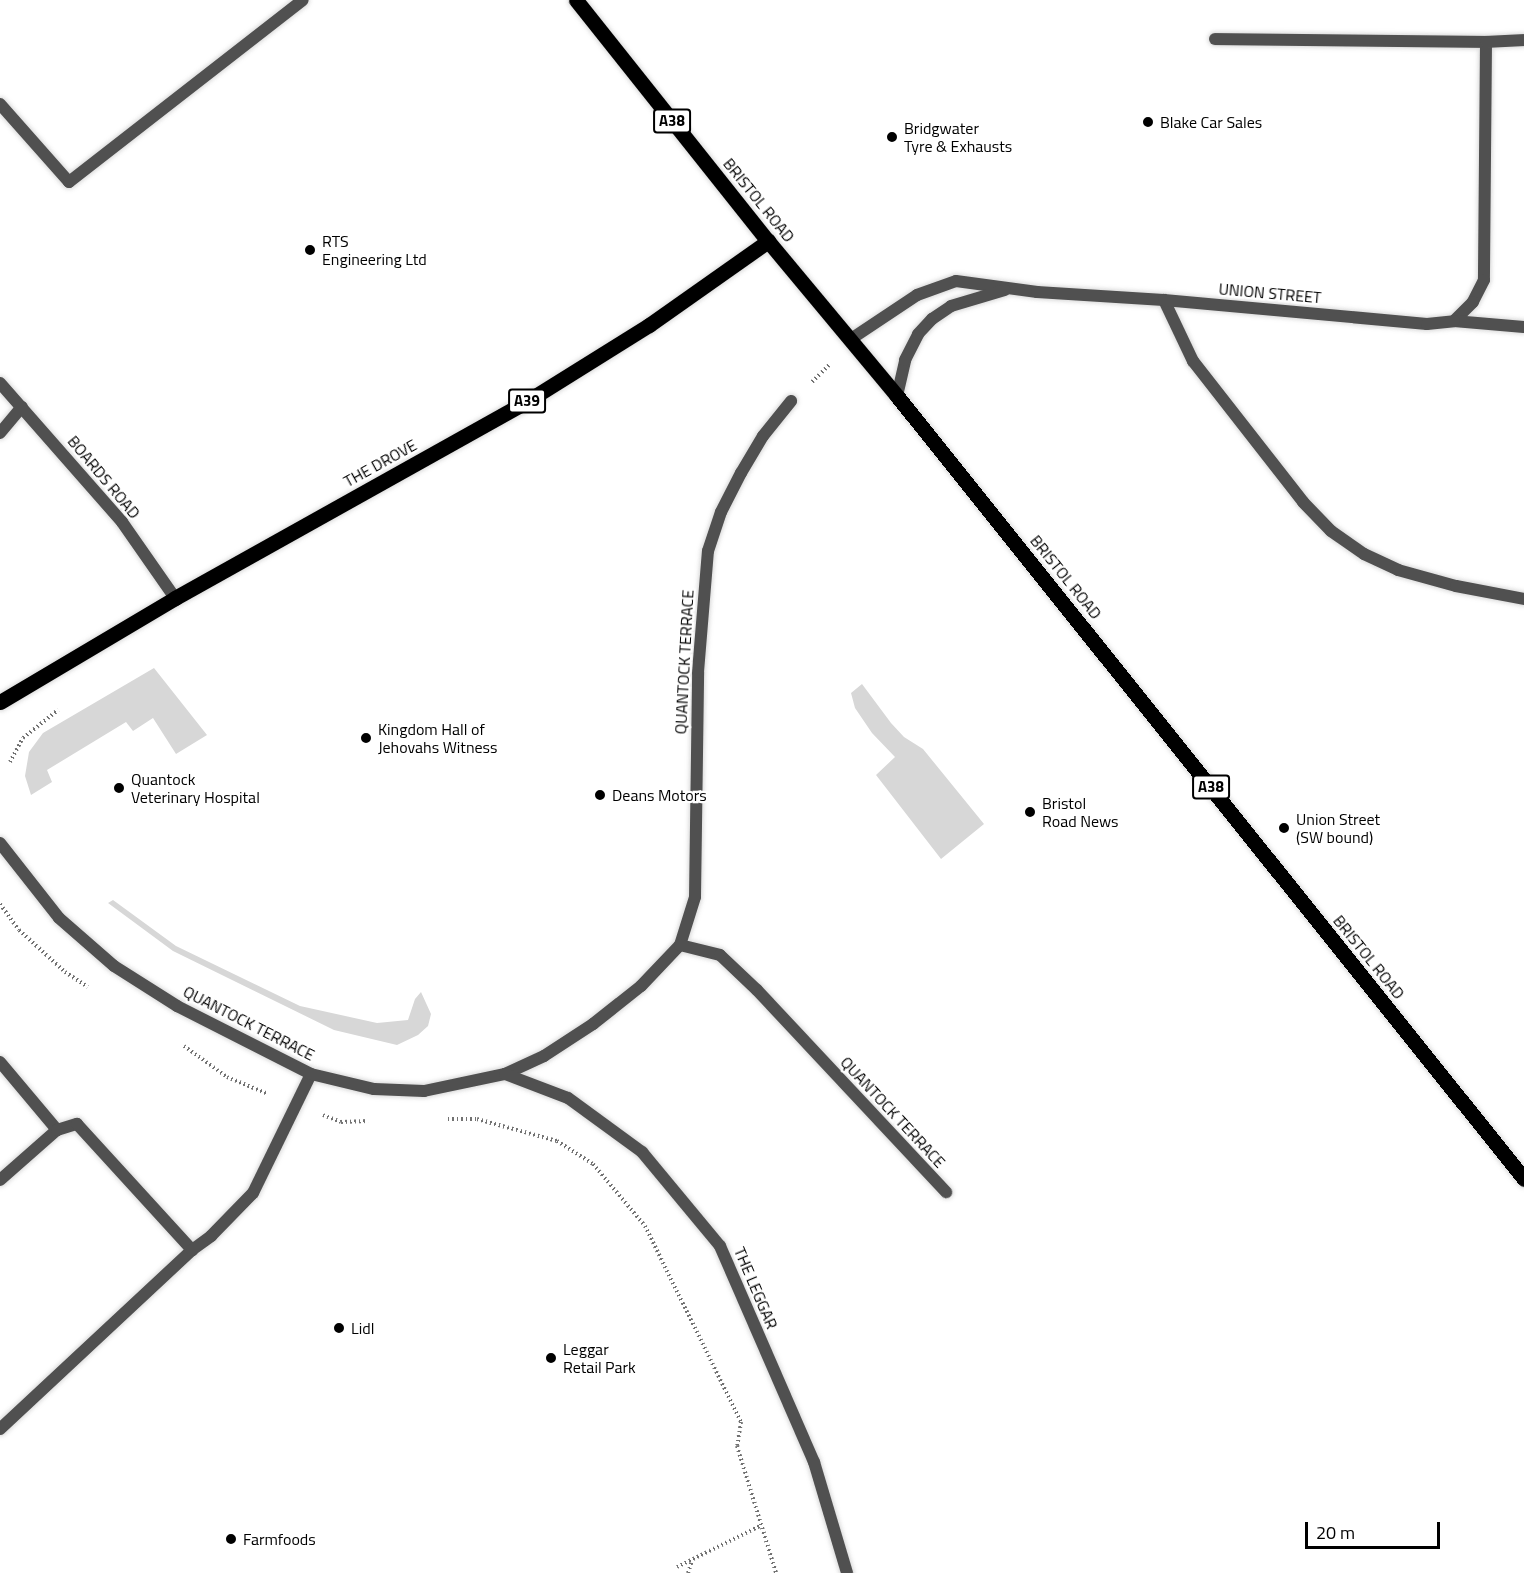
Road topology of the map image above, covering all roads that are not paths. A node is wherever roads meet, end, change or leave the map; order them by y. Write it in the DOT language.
graph roads {
  1 [pos="303,0"];
  2 [pos="576,0"];
  3 [pos="1215,39"];
  4 [pos="1524,40"];
  5 [pos="1486,42"];
  6 [pos="0,104"];
  7 [pos="768,241"];
  8 [pos="1012,288"];
  9 [pos="1164,300"];
  10 [pos="1454,321"];
  11 [pos="1524,327"];
  12 [pos="853,340"];
  13 [pos="0,383"];
  14 [pos="897,396"];
  15 [pos="791,401"];
  16 [pos="22,407"];
  17 [pos="0,433"];
  18 [pos="175,598"];
  19 [pos="1524,599"];
  20 [pos="0,702"];
  21 [pos="0,843"];
  22 [pos="680,945"];
  23 [pos="0,1062"];
  24 [pos="311,1074"];
  25 [pos="505,1074"];
  26 [pos="57,1130"];
  27 [pos="1524,1179"];
  28 [pos="0,1180"];
  29 [pos="946,1192"];
  30 [pos="192,1250"];
  31 [pos="0,1429"];
  32 [pos="847,1573"];
  1 -- 6 [label="street"];
  2 -- 7 [label="main road, BRISTOL ROAD / A38"];
  3 -- 5 [label="street"];
  4 -- 5 [label="street"];
  5 -- 10 [label="street"];
  7 -- 12 [label="main road, BRISTOL ROAD / A38"];
  7 -- 18 [label="main road, THE DROVE / A39"];
  8 -- 9 [label="street, UNION STREET"];
  8 -- 12 [label="street, UNION STREET"];
  8 -- 14 [label="street, UNION STREET"];
  9 -- 10 [label="street, UNION STREET"];
  9 -- 19 [label="street"];
  10 -- 11 [label="street, UNION STREET"];
  12 -- 14 [label="main road, BRISTOL ROAD / A38"];
  13 -- 16 [label="street, BOARDS ROAD"];
  14 -- 27 [label="main road, BRISTOL ROAD / A38"];
  15 -- 22 [label="street, QUANTOCK TERRACE"];
  16 -- 17 [label="street"];
  16 -- 18 [label="street, BOARDS ROAD"];
  18 -- 20 [label="main road, THE DROVE / A39"];
  21 -- 24 [label="street, QUANTOCK TERRACE"];
  22 -- 25 [label="street, QUANTOCK TERRACE"];
  22 -- 29 [label="street, QUANTOCK TERRACE"];
  23 -- 26 [label="street"];
  24 -- 25 [label="street, QUANTOCK TERRACE"];
  24 -- 30 [label="street"];
  25 -- 32 [label="street, THE LEGGAR"];
  26 -- 28 [label="street"];
  26 -- 30 [label="street"];
  30 -- 31 [label="street"];
}
